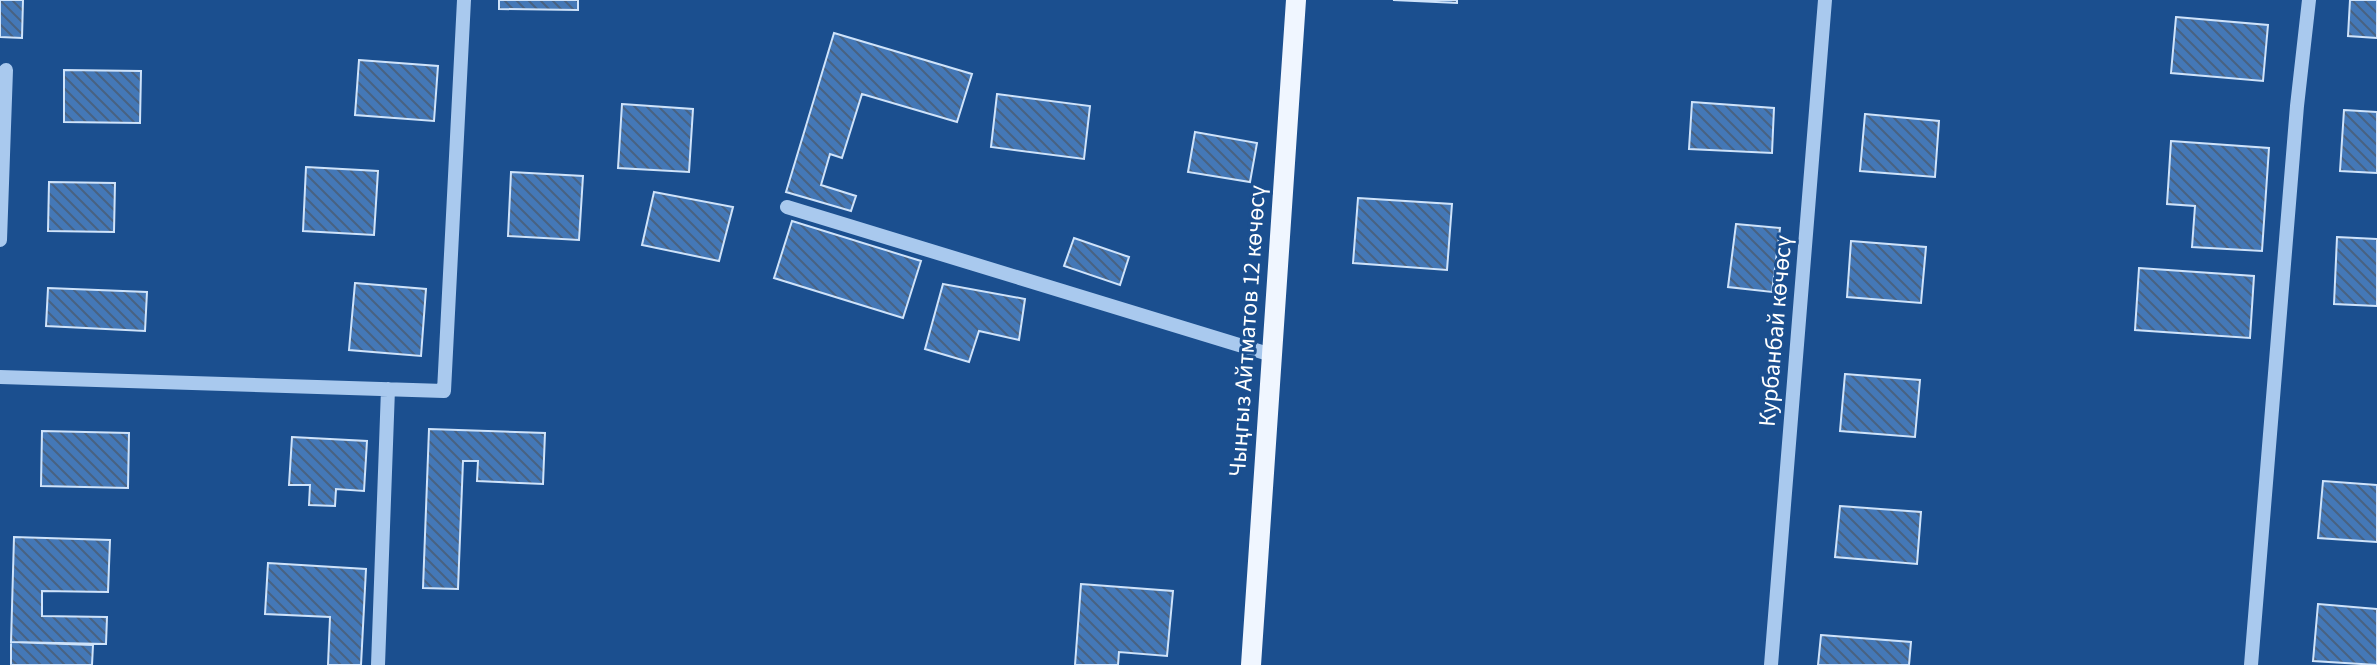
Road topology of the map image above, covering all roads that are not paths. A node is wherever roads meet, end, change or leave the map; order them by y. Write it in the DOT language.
graph roads {
  1 [pos="464,0"];
  2 [pos="1296,0"];
  3 [pos="1825,0"];
  4 [pos="2309,0"];
  5 [pos="6,70"];
  6 [pos="787,207"];
  7 [pos="0,240"];
  8 [pos="1272,355"];
  9 [pos="0,377"];
  10 [pos="388,389"];
  11 [pos="378,665"];
  12 [pos="1251,665"];
  13 [pos="1771,665"];
  14 [pos="2251,665"];
  1 -- 10 [label="street"];
  2 -- 8 [label="main road, Чыңгыз Айтматов 12 көчөсү"];
  3 -- 13 [label="street, Курбанбай көчөсү"];
  4 -- 14 [label="street"];
  5 -- 7 [label="street"];
  6 -- 8 [label="street"];
  8 -- 12 [label="main road, Чыңгыз Айтматов 12 көчөсү"];
  9 -- 10 [label="street"];
  10 -- 11 [label="street"];
}
